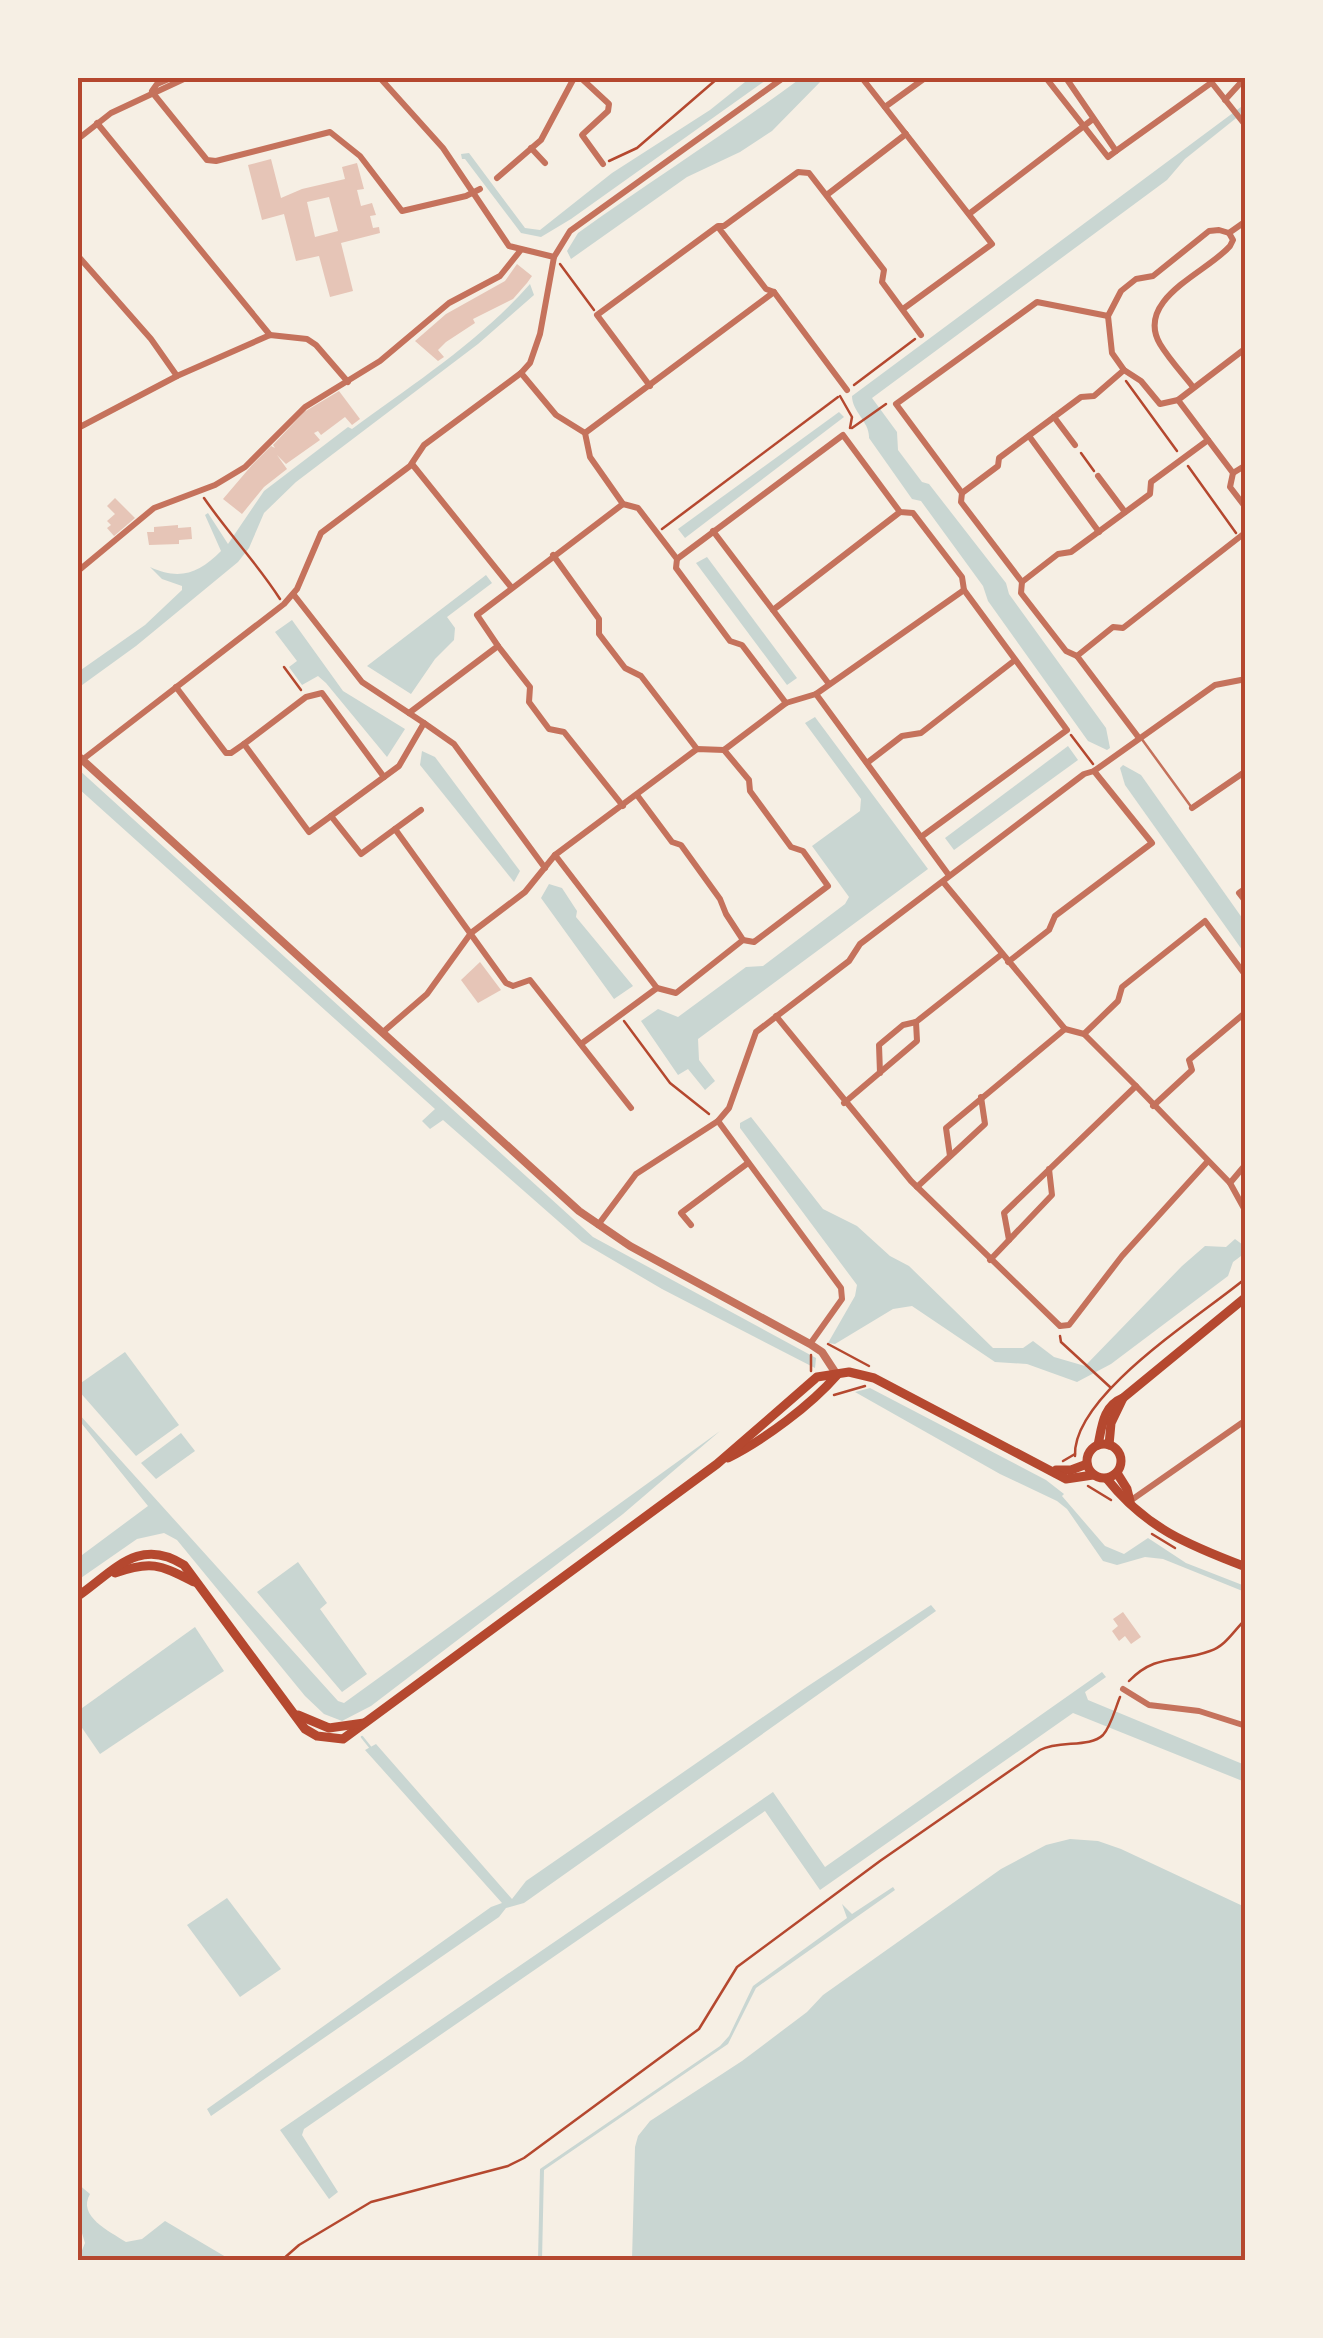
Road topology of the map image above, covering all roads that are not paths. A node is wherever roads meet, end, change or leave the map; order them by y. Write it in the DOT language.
graph roads {
  1 [pos="171,78"];
  2 [pos="186,78"];
  3 [pos="380,78"];
  4 [pos="578,78"];
  5 [pos="783,78"];
  6 [pos="862,78"];
  7 [pos="925,78"];
  8 [pos="1046,78"];
  9 [pos="1066,78"];
  10 [pos="1245,78"];
  11 [pos="1210,80"];
  12 [pos="152,92"];
  13 [pos="1224,100"];
  14 [pos="885,107"];
  15 [pos="1094,119"];
  16 [pos="97,123"];
  17 [pos="1244,125"];
  18 [pos="1084,126"];
  19 [pos="906,134"];
  20 [pos="78,139"];
  21 [pos="531,148"];
  22 [pos="1116,151"];
  23 [pos="545,164"];
  24 [pos="603,164"];
  25 [pos="497,178"];
  26 [pos="477,191"];
  27 [pos="828,194"];
  28 [pos="968,214"];
  29 [pos="1246,221"];
  30 [pos="718,226"];
  31 [pos="1229,233"];
  32 [pos="520,251"];
  33 [pos="78,256"];
  34 [pos="554,258"];
  35 [pos="774,292"];
  36 [pos="903,308"];
  37 [pos="1108,316"];
  38 [pos="270,335"];
  39 [pos="921,335"];
  40 [pos="1246,348"];
  41 [pos="1124,370"];
  42 [pos="521,373"];
  43 [pos="177,376"];
  44 [pos="348,382"];
  45 [pos="650,386"];
  46 [pos="1193,387"];
  47 [pos="847,390"];
  48 [pos="1178,400"];
  49 [pos="1054,417"];
  50 [pos="78,428"];
  51 [pos="585,433"];
  52 [pos="1029,436"];
  53 [pos="1208,440"];
  54 [pos="1075,446"];
  55 [pos="412,464"];
  56 [pos="1246,465"];
  57 [pos="1233,473"];
  58 [pos="1098,476"];
  59 [pos="962,493"];
  60 [pos="624,504"];
  61 [pos="1246,508"];
  62 [pos="900,512"];
  63 [pos="1125,512"];
  64 [pos="713,531"];
  65 [pos="1099,532"];
  66 [pos="1246,532"];
  67 [pos="553,555"];
  68 [pos="677,558"];
  69 [pos="78,572"];
  70 [pos="1022,582"];
  71 [pos="511,587"];
  72 [pos="964,590"];
  73 [pos="294,595"];
  74 [pos="773,610"];
  75 [pos="498,646"];
  76 [pos="1077,656"];
  77 [pos="1015,660"];
  78 [pos="1246,679"];
  79 [pos="830,684"];
  80 [pos="176,687"];
  81 [pos="816,694"];
  82 [pos="786,703"];
  83 [pos="409,713"];
  84 [pos="424,722"];
  85 [pos="1140,737"];
  86 [pos="244,744"];
  87 [pos="697,749"];
  88 [pos="724,750"];
  89 [pos="80,758"];
  90 [pos="866,763"];
  91 [pos="1094,771"];
  92 [pos="1246,771"];
  93 [pos="384,776"];
  94 [pos="637,794"];
  95 [pos="622,806"];
  96 [pos="1192,808"];
  97 [pos="421,810"];
  98 [pos="331,816"];
  99 [pos="395,829"];
  100 [pos="921,837"];
  101 [pos="555,855"];
  102 [pos="545,868"];
  103 [pos="948,874"];
  104 [pos="944,883"];
  105 [pos="1246,888"];
  106 [pos="1246,902"];
  107 [pos="471,933"];
  108 [pos="743,940"];
  109 [pos="1002,954"];
  110 [pos="1008,962"];
  111 [pos="1246,976"];
  112 [pos="657,988"];
  113 [pos="1246,1012"];
  114 [pos="776,1016"];
  115 [pos="916,1022"];
  116 [pos="1064,1028"];
  117 [pos="383,1032"];
  118 [pos="1084,1034"];
  119 [pos="581,1044"];
  120 [pos="880,1073"];
  121 [pos="1136,1086"];
  122 [pos="981,1097"];
  123 [pos="844,1103"];
  124 [pos="1153,1106"];
  125 [pos="631,1108"];
  126 [pos="718,1122"];
  127 [pos="950,1156"];
  128 [pos="1208,1162"];
  129 [pos="748,1163"];
  130 [pos="1246,1164"];
  131 [pos="1049,1169"];
  132 [pos="1230,1183"];
  133 [pos="917,1187"];
  134 [pos="1246,1212"];
  135 [pos="597,1225"];
  136 [pos="690,1225"];
  137 [pos="1009,1240"];
  138 [pos="990,1260"];
  139 [pos="1246,1298"];
  140 [pos="812,1345"];
  141 [pos="836,1375"];
  142 [pos="1246,1420"];
  143 [pos="1104,1445"];
  144 [pos="1087,1464"];
  145 [pos="1056,1466"];
  146 [pos="1117,1473"];
  147 [pos="1093,1475"];
  148 [pos="1107,1479"];
  149 [pos="1130,1501"];
  150 [pos="1246,1567"];
  151 [pos="78,1596"];
  152 [pos="1123,1690"];
  153 [pos="1246,1726"];
  1 -- 12 [label="street"];
  2 -- 12 [label="street"];
  3 -- 26 [label="street"];
  4 -- 21 [label="street"];
  4 -- 24 [label="street"];
  5 -- 34 [label="street"];
  6 -- 14 [label="street"];
  7 -- 14 [label="street"];
  8 -- 18 [label="street"];
  9 -- 15 [label="street"];
  10 -- 13 [label="street"];
  11 -- 13 [label="street"];
  11 -- 22 [label="street"];
  12 -- 16 [label="street"];
  12 -- 26 [label="street"];
  13 -- 17 [label="street"];
  14 -- 19 [label="street"];
  15 -- 18 [label="street"];
  15 -- 22 [label="street"];
  16 -- 20 [label="street"];
  16 -- 38 [label="street"];
  18 -- 22 [label="street"];
  18 -- 28 [label="street"];
  19 -- 27 [label="street"];
  19 -- 28 [label="street"];
  21 -- 23 [label="street"];
  21 -- 25 [label="street"];
  26 -- 32 [label="street"];
  27 -- 30 [label="street"];
  27 -- 36 [label="street"];
  28 -- 36 [label="street"];
  29 -- 31 [label="street"];
  30 -- 35 [label="street"];
  30 -- 45 [label="street"];
  31 -- 37 [label="street"];
  31 -- 46 [label="street"];
  32 -- 34 [label="street"];
  32 -- 44 [label="street"];
  33 -- 43 [label="street"];
  34 -- 42 [label="street"];
  35 -- 45 [label="street"];
  35 -- 47 [label="street"];
  36 -- 39 [label="street"];
  37 -- 41 [label="street"];
  37 -- 59 [label="street"];
  38 -- 43 [label="street"];
  38 -- 44 [label="street"];
  40 -- 46 [label="street"];
  41 -- 48 [label="street"];
  41 -- 49 [label="street"];
  42 -- 51 [label="street"];
  42 -- 55 [label="street"];
  43 -- 50 [label="street"];
  44 -- 69 [label="street"];
  45 -- 51 [label="street"];
  46 -- 48 [label="street"];
  48 -- 53 [label="street"];
  49 -- 52 [label="street"];
  49 -- 54 [label="street"];
  51 -- 60 [label="street"];
  52 -- 59 [label="street"];
  52 -- 65 [label="street"];
  53 -- 57 [label="street"];
  53 -- 63 [label="street"];
  55 -- 71 [label="street"];
  55 -- 73 [label="street"];
  56 -- 57 [label="street"];
  57 -- 61 [label="street"];
  58 -- 63 [label="street"];
  59 -- 70 [label="street"];
  60 -- 67 [label="street"];
  60 -- 68 [label="street"];
  62 -- 64 [label="street"];
  62 -- 72 [label="street"];
  62 -- 74 [label="street"];
  63 -- 65 [label="street"];
  64 -- 68 [label="street"];
  64 -- 74 [label="street"];
  65 -- 70 [label="street"];
  66 -- 76 [label="street"];
  67 -- 71 [label="street"];
  67 -- 87 [label="street"];
  68 -- 82 [label="street"];
  70 -- 76 [label="street"];
  71 -- 75 [label="street"];
  72 -- 77 [label="street"];
  72 -- 79 [label="street"];
  73 -- 80 [label="street"];
  73 -- 83 [label="street"];
  74 -- 79 [label="street"];
  75 -- 83 [label="street"];
  75 -- 95 [label="street"];
  76 -- 85 [label="street"];
  77 -- 90 [label="street"];
  77 -- 100 [label="street"];
  78 -- 85 [label="street"];
  79 -- 81 [label="street"];
  80 -- 86 [label="street"];
  80 -- 89 [label="street"];
  81 -- 82 [label="street"];
  81 -- 90 [label="street"];
  82 -- 88 [label="street"];
  83 -- 84 [label="street"];
  84 -- 93 [label="street"];
  84 -- 102 [label="street"];
  85 -- 91 [label="street"];
  85 -- 96 [label="lane"];
  86 -- 93 [label="street"];
  86 -- 98 [label="street"];
  87 -- 88 [label="street"];
  87 -- 94 [label="street"];
  88 -- 108 [label="street"];
  89 -- 117 [label="street"];
  90 -- 100 [label="street"];
  91 -- 103 [label="street"];
  91 -- 110 [label="street"];
  92 -- 96 [label="street"];
  93 -- 98 [label="street"];
  94 -- 95 [label="street"];
  94 -- 108 [label="street"];
  95 -- 101 [label="street"];
  97 -- 99 [label="street"];
  98 -- 99 [label="street"];
  99 -- 107 [label="street"];
  100 -- 103 [label="street"];
  101 -- 102 [label="street"];
  101 -- 112 [label="street"];
  102 -- 107 [label="street"];
  103 -- 104 [label="street"];
  104 -- 109 [label="street"];
  104 -- 114 [label="street"];
  105 -- 106 [label="street"];
  107 -- 117 [label="street"];
  107 -- 119 [label="street"];
  108 -- 112 [label="street"];
  109 -- 110 [label="street"];
  109 -- 115 [label="street"];
  110 -- 116 [label="street"];
  111 -- 118 [label="street"];
  112 -- 119 [label="street"];
  113 -- 124 [label="street"];
  114 -- 123 [label="street"];
  114 -- 126 [label="street"];
  115 -- 120 [label="street"];
  115 -- 120 [label="street"];
  116 -- 118 [label="street"];
  116 -- 122 [label="street"];
  117 -- 135 [label="street"];
  118 -- 121 [label="street"];
  119 -- 125 [label="street"];
  120 -- 123 [label="street"];
  121 -- 124 [label="street"];
  121 -- 131 [label="street"];
  122 -- 127 [label="street"];
  122 -- 127 [label="street"];
  123 -- 133 [label="street"];
  124 -- 128 [label="street"];
  126 -- 129 [label="street"];
  126 -- 135 [label="street"];
  127 -- 133 [label="street"];
  128 -- 132 [label="street"];
  128 -- 138 [label="street"];
  129 -- 136 [label="street"];
  129 -- 140 [label="street"];
  130 -- 132 [label="street"];
  131 -- 137 [label="street"];
  131 -- 137 [label="street"];
  132 -- 134 [label="street"];
  133 -- 138 [label="street"];
  135 -- 140 [label="street"];
  137 -- 138 [label="street"];
  139 -- 143 [label="main road"];
  140 -- 141 [label="street"];
  141 -- 145 [label="main road"];
  141 -- 151 [label="main road"];
  142 -- 149 [label="street"];
  143 -- 144 [label="main road"];
  143 -- 146 [label="main road"];
  144 -- 145 [label="main road"];
  144 -- 147 [label="main road"];
  145 -- 147 [label="main road"];
  146 -- 148 [label="main road"];
  146 -- 149 [label="main road"];
  147 -- 148 [label="main road"];
  148 -- 149 [label="main road"];
  149 -- 150 [label="main road"];
  152 -- 153 [label="street"];
}
